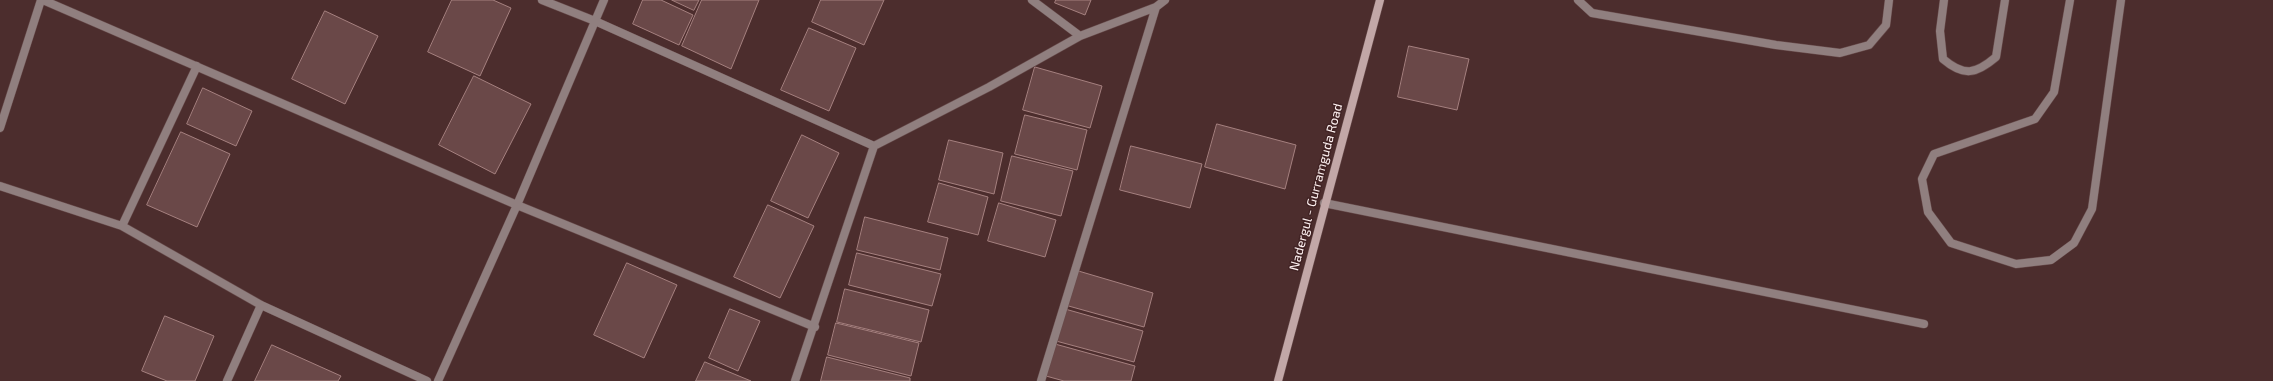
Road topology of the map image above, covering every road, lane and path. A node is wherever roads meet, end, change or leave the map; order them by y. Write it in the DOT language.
graph roads {
  1 [pos="42,0"];
  2 [pos="542,0"];
  3 [pos="604,0"];
  4 [pos="1032,0"];
  5 [pos="1165,0"];
  6 [pos="1380,0"];
  7 [pos="1578,0"];
  8 [pos="1889,0"];
  9 [pos="1944,0"];
  10 [pos="2005,0"];
  11 [pos="2070,0"];
  12 [pos="2121,0"];
  13 [pos="1156,7"];
  14 [pos="595,21"];
  15 [pos="1080,36"];
  16 [pos="197,66"];
  17 [pos="0,128"];
  18 [pos="874,146"];
  19 [pos="0,186"];
  20 [pos="1324,203"];
  21 [pos="517,205"];
  22 [pos="122,226"];
  23 [pos="261,305"];
  24 [pos="1924,324"];
  25 [pos="815,327"];
  26 [pos="227,381"];
  27 [pos="427,381"];
  28 [pos="438,381"];
  29 [pos="795,381"];
  30 [pos="1041,381"];
  31 [pos="1278,381"];
  1 -- 16 [label="street"];
  1 -- 17 [label="street"];
  2 -- 14 [label="street"];
  3 -- 14 [label="street"];
  4 -- 15 [label="street"];
  5 -- 13 [label="street"];
  6 -- 20 [label="main road, Nadergul - Gurramguda Road"];
  7 -- 8 [label="street"];
  9 -- 10 [label="street"];
  11 -- 12 [label="street"];
  13 -- 15 [label="street"];
  13 -- 30 [label="street"];
  14 -- 18 [label="street"];
  14 -- 21 [label="street"];
  15 -- 18 [label="street"];
  16 -- 21 [label="street"];
  16 -- 22 [label="street"];
  18 -- 25 [label="street"];
  19 -- 22 [label="street"];
  20 -- 24 [label="street"];
  20 -- 31 [label="main road, Nadergul - Gurramguda Road"];
  21 -- 25 [label="street"];
  21 -- 28 [label="street"];
  22 -- 23 [label="street"];
  23 -- 26 [label="street"];
  23 -- 27 [label="street"];
  25 -- 29 [label="street"];
}
